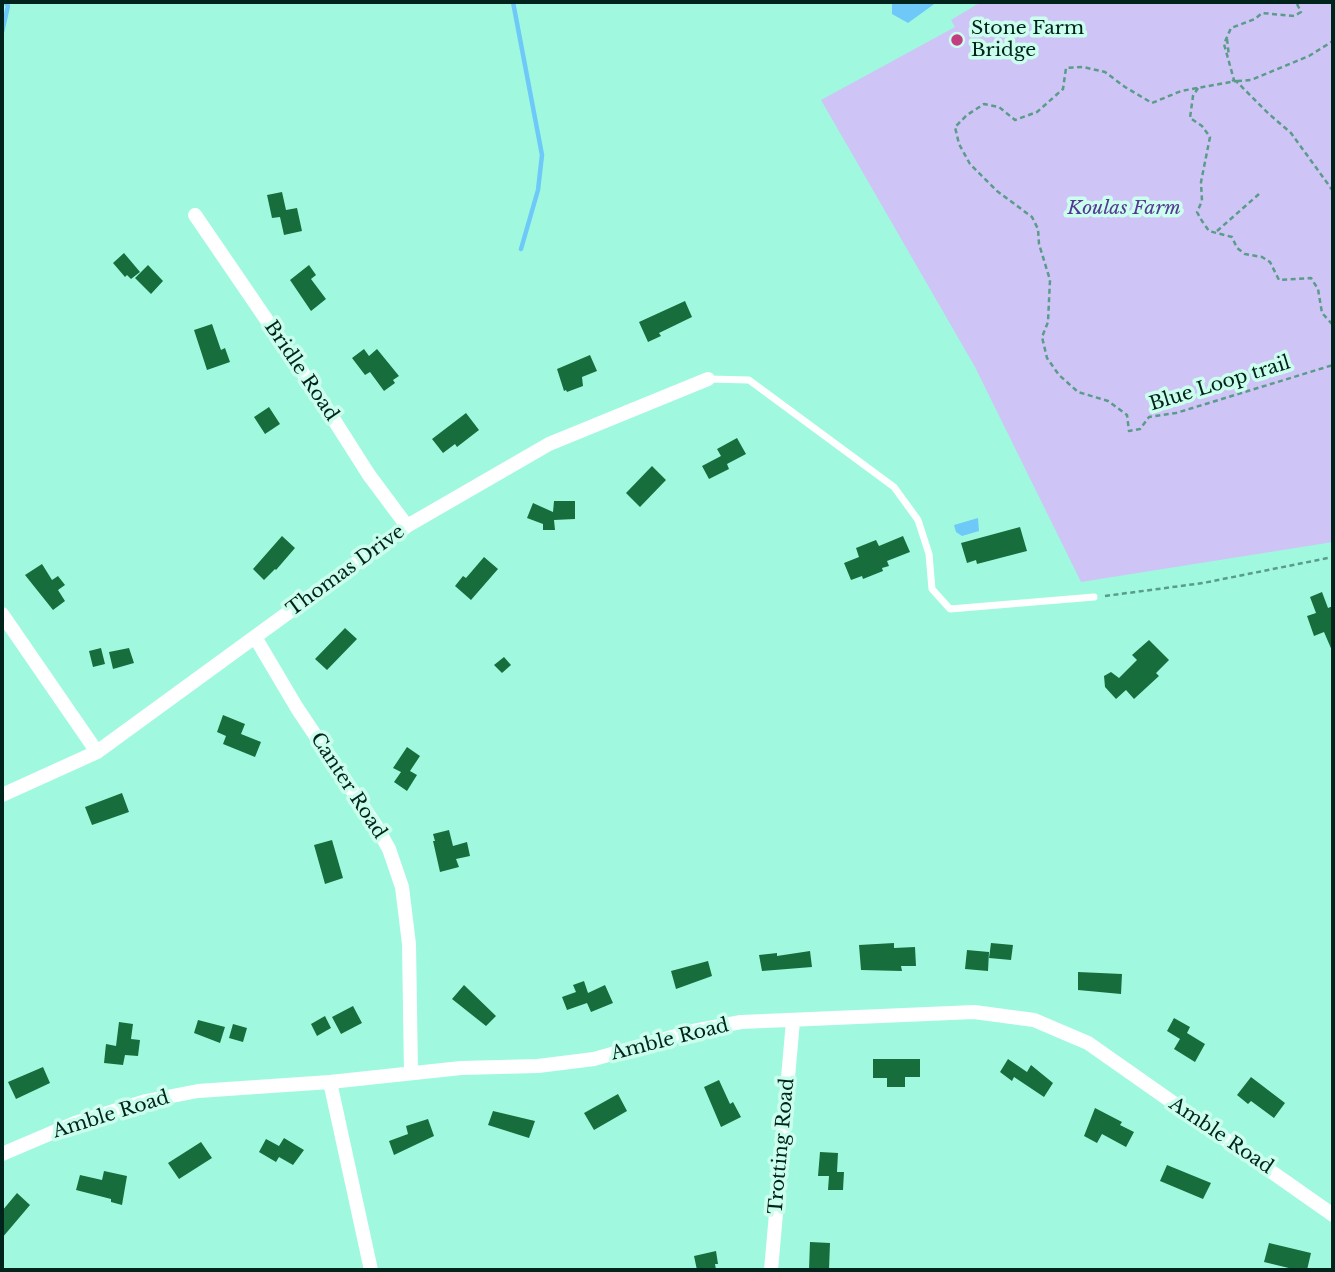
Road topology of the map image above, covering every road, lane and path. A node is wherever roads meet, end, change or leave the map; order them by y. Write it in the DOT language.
graph roads {
  1 [pos="1297,2"];
  2 [pos="1333,41"];
  3 [pos="1236,81"];
  4 [pos="1198,88"];
  5 [pos="1333,191"];
  6 [pos="1259,194"];
  7 [pos="195,215"];
  8 [pos="1217,232"];
  9 [pos="1333,325"];
  10 [pos="1333,365"];
  11 [pos="708,379"];
  12 [pos="407,526"];
  13 [pos="1333,557"];
  14 [pos="1094,597"];
  15 [pos="2,614"];
  16 [pos="255,637"];
  17 [pos="97,752"];
  18 [pos="2,795"];
  19 [pos="793,1021"];
  20 [pos="411,1073"];
  21 [pos="330,1082"];
  22 [pos="2,1154"];
  23 [pos="1333,1215"];
  24 [pos="371,1270"];
  25 [pos="771,1270"];
  1 -- 3 [label="path"];
  1 -- 10 [label="path"];
  2 -- 3 [label="path, Blue Loop trail"];
  3 -- 4 [label="path, Blue Loop trail"];
  3 -- 5 [label="path"];
  4 -- 8 [label="path"];
  4 -- 10 [label="path, Blue Loop trail"];
  6 -- 8 [label="path"];
  7 -- 12 [label="street, Bridle Road"];
  8 -- 9 [label="path"];
  11 -- 12 [label="street, Thomas Drive"];
  11 -- 14 [label="lane"];
  12 -- 16 [label="street, Thomas Drive"];
  13 -- 14 [label="path"];
  15 -- 17 [label="street"];
  16 -- 17 [label="street, Thomas Drive"];
  16 -- 20 [label="street, Canter Road"];
  17 -- 18 [label="street, Thomas Drive"];
  19 -- 20 [label="street, Amble Road"];
  19 -- 23 [label="street, Amble Road"];
  19 -- 25 [label="street, Trotting Road"];
  20 -- 21 [label="street, Amble Road"];
  21 -- 22 [label="street, Amble Road"];
  21 -- 24 [label="street"];
}
